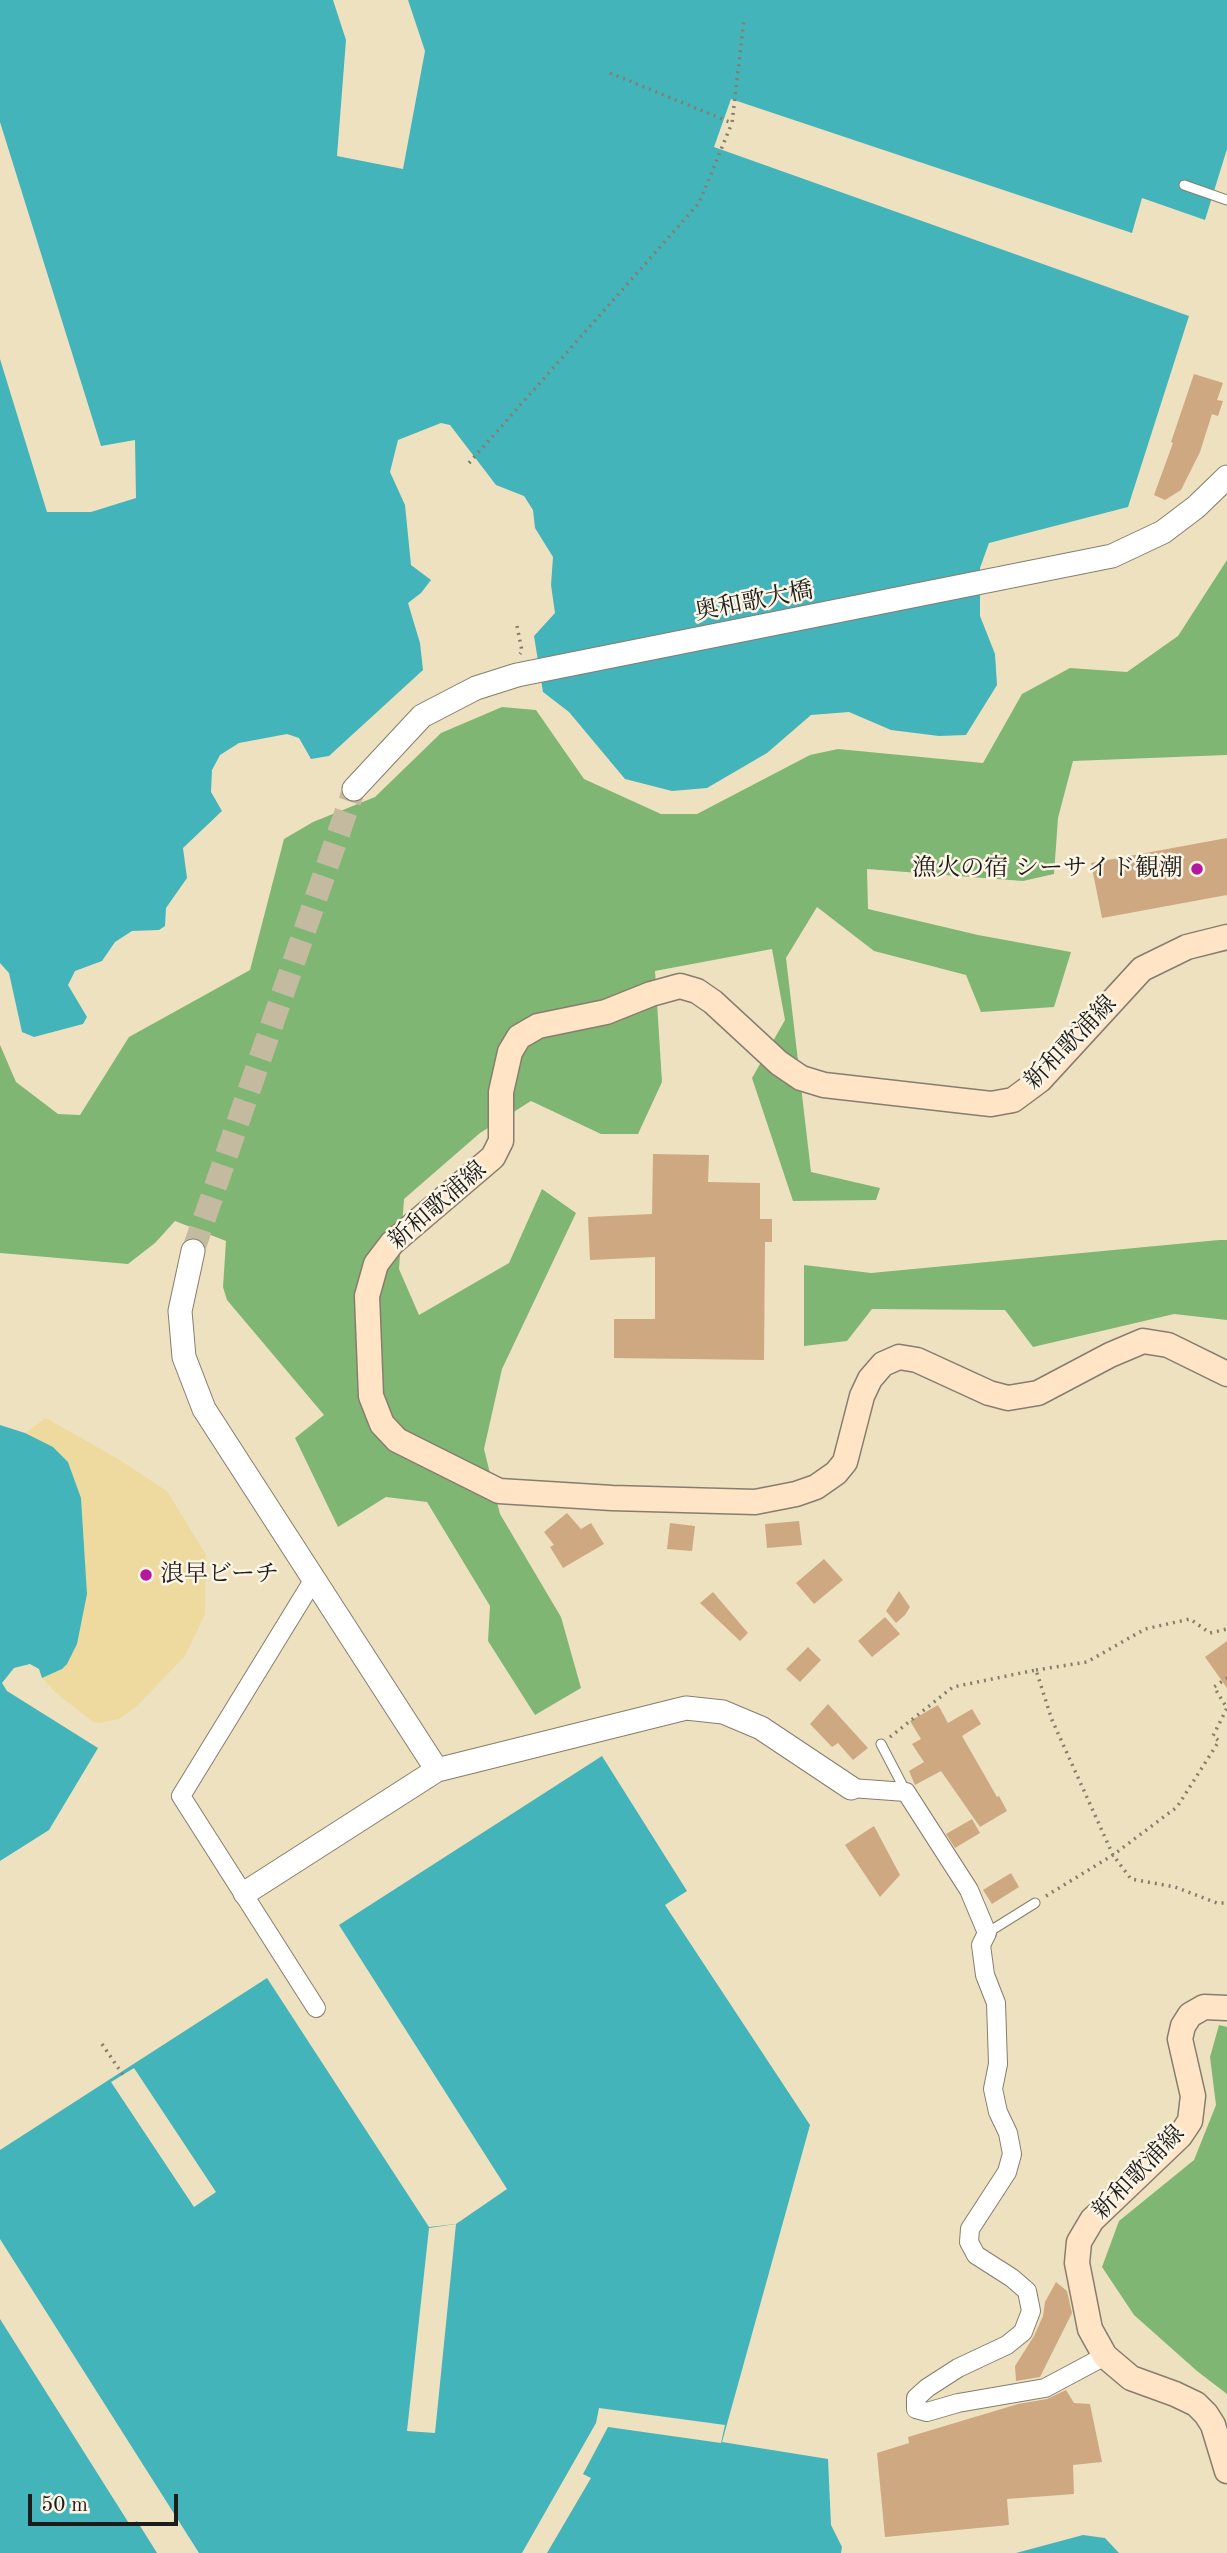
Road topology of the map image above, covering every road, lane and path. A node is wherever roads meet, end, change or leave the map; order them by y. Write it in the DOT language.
graph roads {
  1 [pos="744,19"];
  2 [pos="610,73"];
  3 [pos="732,123"];
  4 [pos="1184,185"];
  5 [pos="1227,200"];
  6 [pos="469,463"];
  7 [pos="1227,477"];
  8 [pos="517,626"];
  9 [pos="522,651"];
  10 [pos="354,789"];
  11 [pos="1227,937"];
  12 [pos="193,1251"];
  13 [pos="1227,1374"];
  14 [pos="314,1579"];
  15 [pos="1227,1629"];
  16 [pos="1036,1670"];
  17 [pos="1227,1678"];
  18 [pos="881,1744"];
  19 [pos="437,1770"];
  20 [pos="851,1788"];
  21 [pos="906,1792"];
  22 [pos="1113,1855"];
  23 [pos="245,1893"];
  24 [pos="1035,1903"];
  25 [pos="1227,1903"];
  26 [pos="987,1933"];
  27 [pos="316,2008"];
  28 [pos="1227,2008"];
  29 [pos="102,2044"];
  30 [pos="123,2075"];
  31 [pos="1105,2356"];
  32 [pos="1227,2471"];
  1 -- 3 [label="path"];
  2 -- 3 [label="path"];
  3 -- 6 [label="path"];
  4 -- 5 [label="lane"];
  7 -- 10 [label="street, 奥和歌大橋"];
  8 -- 9 [label="path"];
  11 -- 13 [label="main road, 新和歌浦線"];
  12 -- 14 [label="street"];
  14 -- 19 [label="street"];
  14 -- 23 [label="street"];
  15 -- 16 [label="path"];
  16 -- 18 [label="path"];
  16 -- 22 [label="path"];
  17 -- 22 [label="path"];
  18 -- 21 [label="lane"];
  19 -- 20 [label="street"];
  19 -- 23 [label="street"];
  20 -- 21 [label="street"];
  21 -- 26 [label="street"];
  22 -- 24 [label="path"];
  22 -- 25 [label="path"];
  23 -- 27 [label="street"];
  24 -- 26 [label="lane"];
  26 -- 31 [label="street"];
  28 -- 31 [label="main road, 新和歌浦線"];
  29 -- 30 [label="path"];
  31 -- 32 [label="main road, 新和歌浦線"];
}
